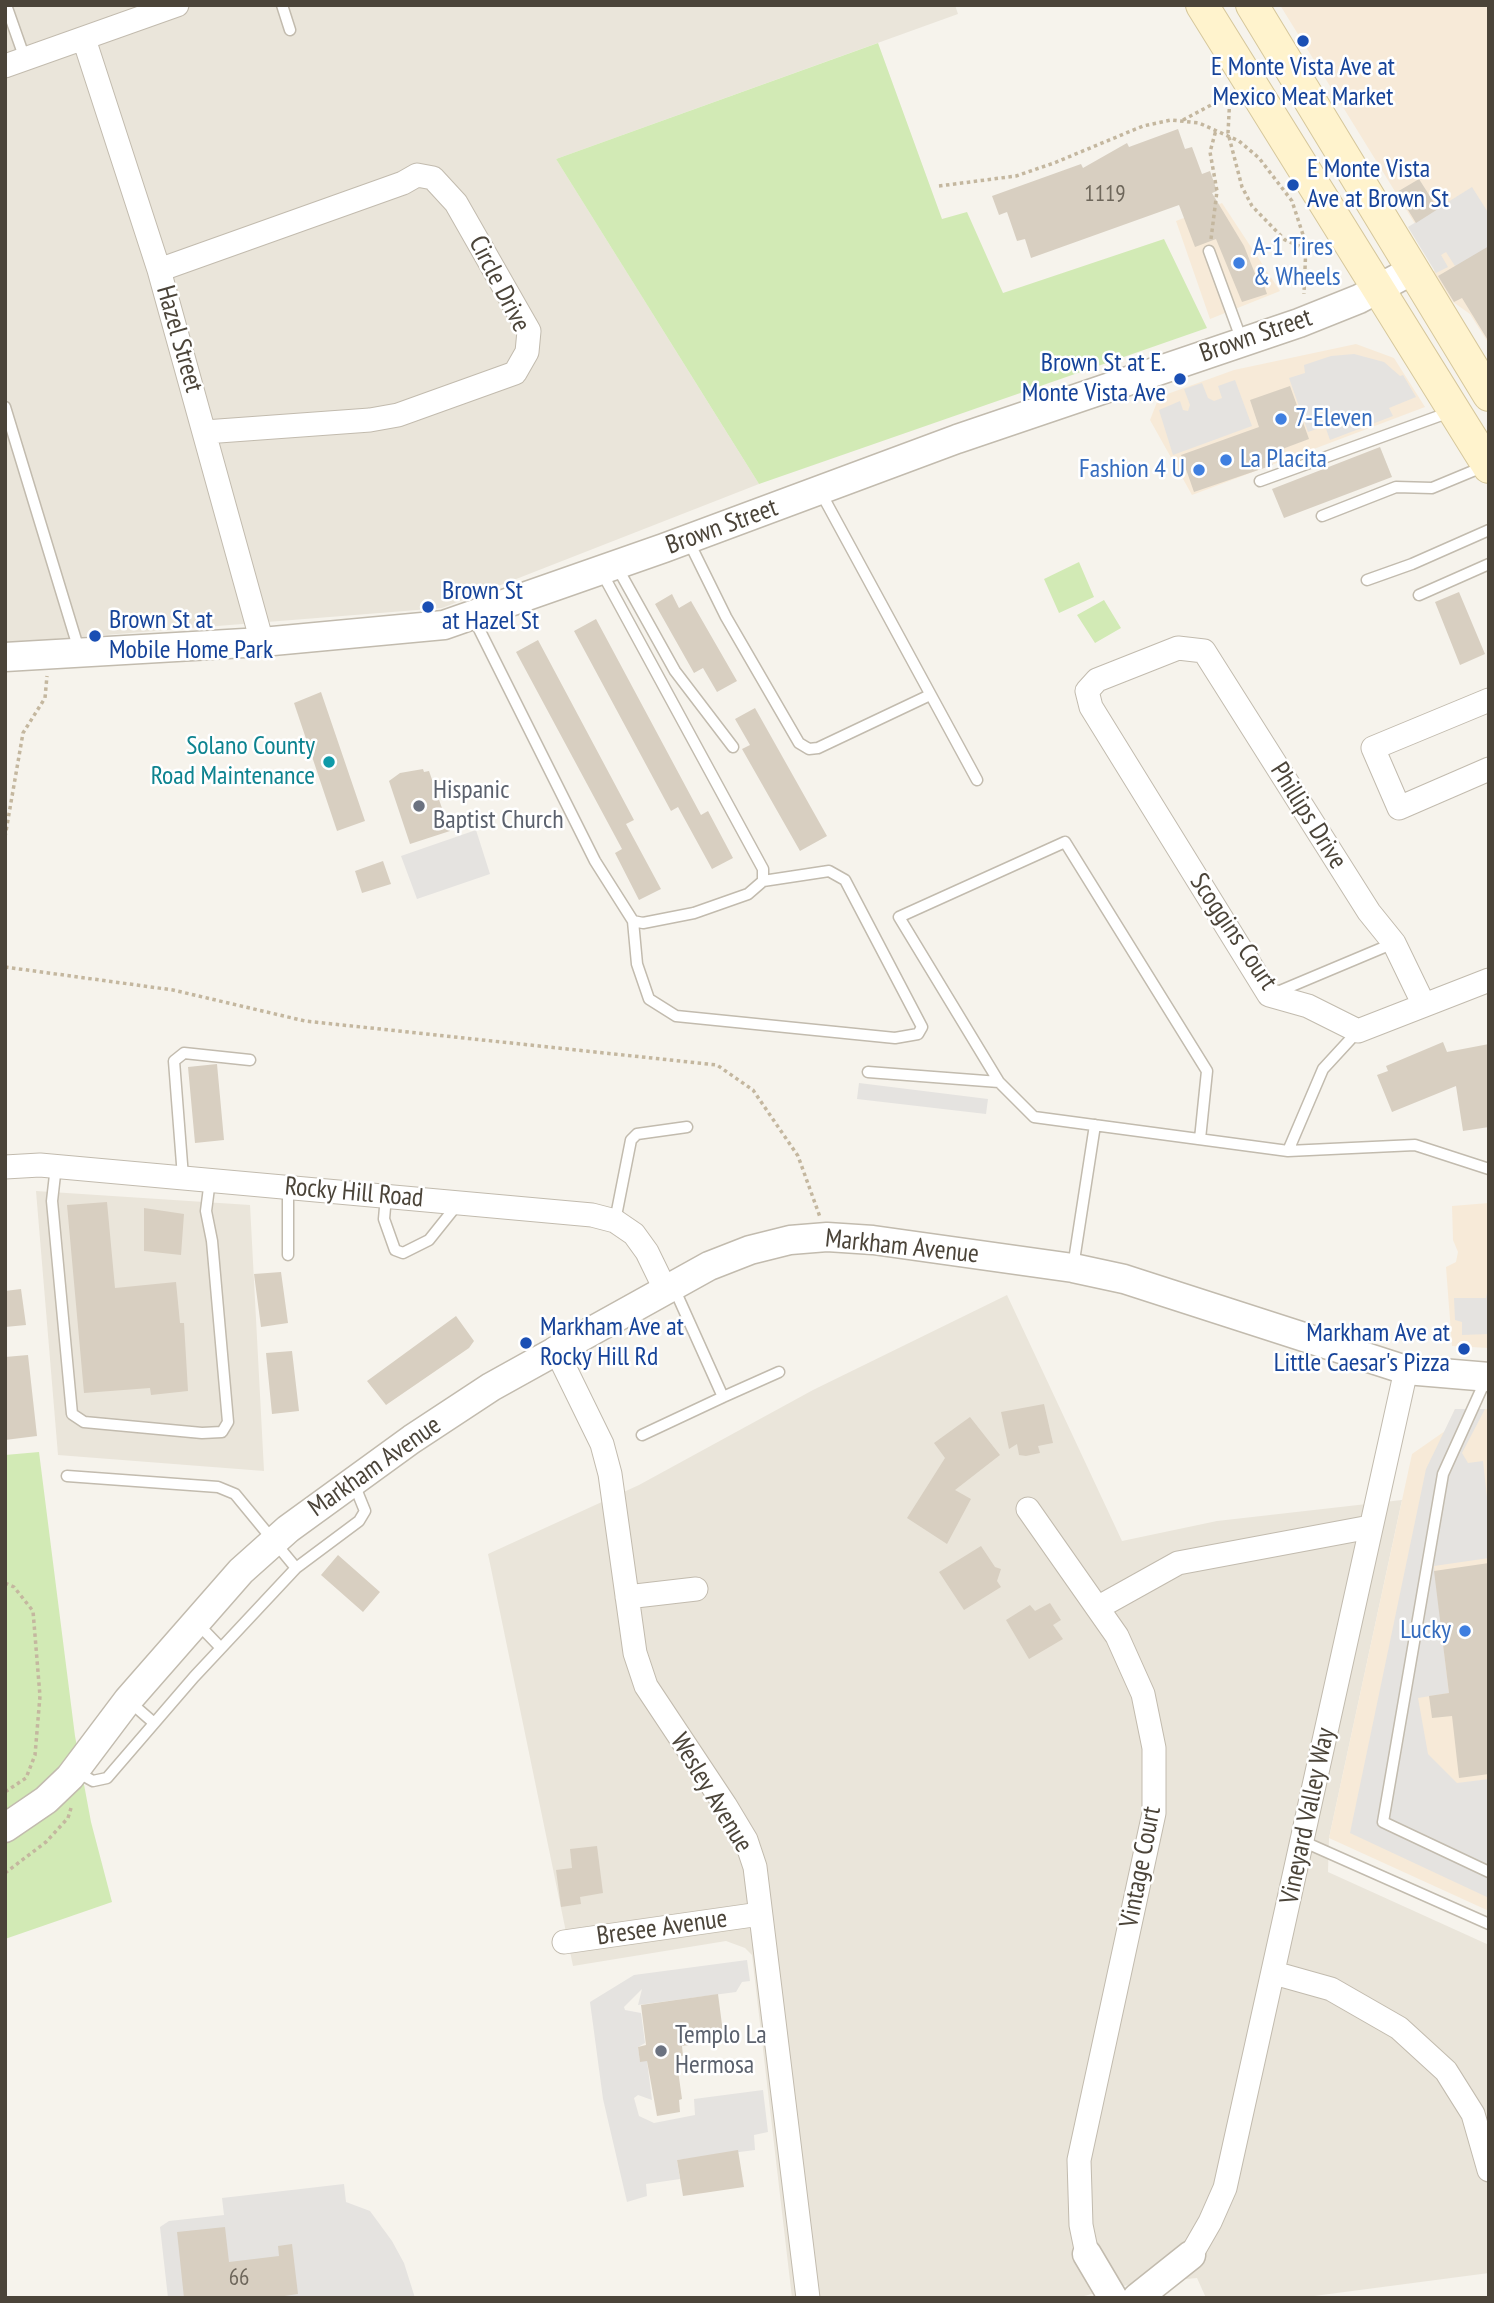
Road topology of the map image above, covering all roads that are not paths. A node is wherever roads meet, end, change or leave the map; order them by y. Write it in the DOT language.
graph roads {
  1 [pos="6,5"];
  2 [pos="177,5"];
  3 [pos="282,5"];
  4 [pos="1202,5"];
  5 [pos="1252,5"];
  6 [pos="290,30"];
  7 [pos="84,39"];
  8 [pos="15,62"];
  9 [pos="1209,251"];
  10 [pos="159,270"];
  11 [pos="1411,271"];
  12 [pos="1377,289"];
  13 [pos="1242,342"];
  14 [pos="1489,395"];
  15 [pos="1453,411"];
  16 [pos="6,415"];
  17 [pos="205,432"];
  18 [pos="1488,466"];
  19 [pos="1260,481"];
  20 [pos="820,491"];
  21 [pos="1322,516"];
  22 [pos="1489,530"];
  23 [pos="688,540"];
  24 [pos="1489,564"];
  25 [pos="609,568"];
  26 [pos="1367,580"];
  27 [pos="1419,595"];
  28 [pos="472,616"];
  29 [pos="262,642"];
  30 [pos="1178,648"];
  31 [pos="80,653"];
  32 [pos="5,657"];
  33 [pos="930,695"];
  34 [pos="1489,700"];
  35 [pos="733,747"];
  36 [pos="1489,769"];
  37 [pos="977,780"];
  38 [pos="763,881"];
  39 [pos="633,921"];
  40 [pos="1394,943"];
  41 [pos="1489,980"];
  42 [pos="1269,995"];
  43 [pos="1423,1003"];
  44 [pos="1358,1031"];
  45 [pos="250,1060"];
  46 [pos="868,1072"];
  47 [pos="999,1082"];
  48 [pos="1095,1125"];
  49 [pos="687,1127"];
  50 [pos="1200,1139"];
  51 [pos="1289,1151"];
  52 [pos="56,1166"];
  53 [pos="5,1167"];
  54 [pos="1489,1169"];
  55 [pos="183,1177"];
  56 [pos="210,1180"];
  57 [pos="288,1187"];
  58 [pos="386,1196"];
  59 [pos="459,1203"];
  60 [pos="615,1221"];
  61 [pos="288,1255"];
  62 [pos="1073,1268"];
  63 [pos="669,1287"];
  64 [pos="555,1348"];
  65 [pos="1406,1370"];
  66 [pos="779,1372"];
  67 [pos="1488,1377"];
  68 [pos="723,1397"];
  69 [pos="642,1435"];
  70 [pos="67,1476"];
  71 [pos="353,1482"];
  72 [pos="1028,1509"];
  73 [pos="1370,1527"];
  74 [pos="274,1542"];
  75 [pos="296,1568"];
  76 [pos="696,1589"];
  77 [pos="626,1597"];
  78 [pos="1099,1607"];
  79 [pos="196,1622"];
  80 [pos="221,1648"];
  81 [pos="128,1700"];
  82 [pos="154,1723"];
  83 [pos="74,1770"];
  84 [pos="5,1828"];
  85 [pos="1302,1841"];
  86 [pos="1489,1872"];
  87 [pos="760,1914"];
  88 [pos="1489,1924"];
  89 [pos="564,1942"];
  90 [pos="1274,1973"];
  91 [pos="1489,2169"];
  92 [pos="1087,2254"];
  93 [pos="1191,2255"];
  94 [pos="1168,2294"];
  95 [pos="808,2298"];
  96 [pos="1094,2298"];
  97 [pos="1113,2298"];
  98 [pos="1137,2298"];
  1 -- 8 [label="lane"];
  2 -- 7 [label="street"];
  3 -- 6 [label="lane"];
  4 -- 12 [label="main road"];
  5 -- 11 [label="main road"];
  7 -- 8 [label="street"];
  7 -- 10 [label="street, Hazel Street"];
  9 -- 13 [label="lane"];
  10 -- 17 [label="street, Hazel Street"];
  10 -- 17 [label="street, Circle Drive"];
  11 -- 12 [label="street, Brown Street"];
  11 -- 14 [label="main road"];
  12 -- 13 [label="street, Brown Street"];
  12 -- 15 [label="main road"];
  13 -- 20 [label="street, Brown Street"];
  15 -- 18 [label="main road"];
  15 -- 19 [label="lane"];
  16 -- 31 [label="lane"];
  17 -- 29 [label="street, Hazel Street"];
  18 -- 21 [label="lane"];
  20 -- 23 [label="street, Brown Street"];
  20 -- 33 [label="lane"];
  22 -- 26 [label="lane"];
  23 -- 25 [label="street, Brown Street"];
  23 -- 33 [label="lane"];
  24 -- 27 [label="lane"];
  25 -- 28 [label="street, Brown Street"];
  25 -- 35 [label="lane"];
  25 -- 38 [label="lane"];
  28 -- 29 [label="street, Brown Street"];
  28 -- 39 [label="lane"];
  29 -- 31 [label="street, Brown Street"];
  30 -- 40 [label="street, Phillips Drive"];
  30 -- 42 [label="street, Scoggins Court"];
  31 -- 32 [label="street, Brown Street"];
  33 -- 37 [label="lane"];
  34 -- 36 [label="street"];
  38 -- 39 [label="lane"];
  38 -- 39 [label="lane"];
  40 -- 42 [label="lane"];
  40 -- 43 [label="street, Phillips Drive"];
  41 -- 43 [label="street"];
  42 -- 44 [label="street, Scoggins Court"];
  43 -- 44 [label="street"];
  44 -- 51 [label="lane"];
  45 -- 55 [label="lane"];
  46 -- 47 [label="lane"];
  47 -- 48 [label="lane"];
  47 -- 50 [label="lane"];
  48 -- 50 [label="lane"];
  48 -- 62 [label="lane"];
  49 -- 60 [label="lane"];
  50 -- 51 [label="lane"];
  51 -- 54 [label="lane"];
  52 -- 53 [label="street, Rocky Hill Road"];
  52 -- 55 [label="street, Rocky Hill Road"];
  52 -- 56 [label="lane"];
  55 -- 56 [label="street, Rocky Hill Road"];
  56 -- 57 [label="street, Rocky Hill Road"];
  57 -- 58 [label="street, Rocky Hill Road"];
  57 -- 61 [label="lane"];
  58 -- 59 [label="street, Rocky Hill Road"];
  58 -- 59 [label="lane"];
  59 -- 60 [label="street, Rocky Hill Road"];
  60 -- 63 [label="street, Rocky Hill Road"];
  62 -- 63 [label="street, Markham Avenue"];
  62 -- 65 [label="street, Markham Avenue"];
  63 -- 64 [label="street, Markham Avenue"];
  63 -- 68 [label="lane"];
  64 -- 71 [label="street, Markham Avenue"];
  64 -- 77 [label="street, Wesley Avenue"];
  65 -- 67 [label="street, Markham Avenue"];
  65 -- 73 [label="street, Vineyard Valley Way"];
  66 -- 68 [label="lane"];
  67 -- 86 [label="lane"];
  68 -- 69 [label="lane"];
  70 -- 74 [label="lane"];
  71 -- 74 [label="street, Markham Avenue"];
  71 -- 75 [label="lane"];
  72 -- 78 [label="street, Vintage Court"];
  73 -- 78 [label="street"];
  73 -- 85 [label="street, Vineyard Valley Way"];
  74 -- 75 [label="lane"];
  74 -- 79 [label="street, Markham Avenue"];
  75 -- 80 [label="lane"];
  76 -- 77 [label="street"];
  77 -- 87 [label="street, Wesley Avenue"];
  78 -- 92 [label="street, Vintage Court"];
  79 -- 80 [label="lane"];
  79 -- 81 [label="street, Markham Avenue"];
  80 -- 82 [label="lane"];
  81 -- 82 [label="lane"];
  81 -- 83 [label="street, Markham Avenue"];
  82 -- 83 [label="lane"];
  83 -- 84 [label="street, Markham Avenue"];
  85 -- 88 [label="lane"];
  85 -- 90 [label="street, Vineyard Valley Way"];
  87 -- 89 [label="street, Bresee Avenue"];
  87 -- 95 [label="street, Wesley Avenue"];
  90 -- 91 [label="street"];
  90 -- 93 [label="street, Vineyard Valley Way"];
  92 -- 96 [label="street"];
  92 -- 97 [label="street"];
  93 -- 94 [label="street"];
  93 -- 98 [label="street"];
}
